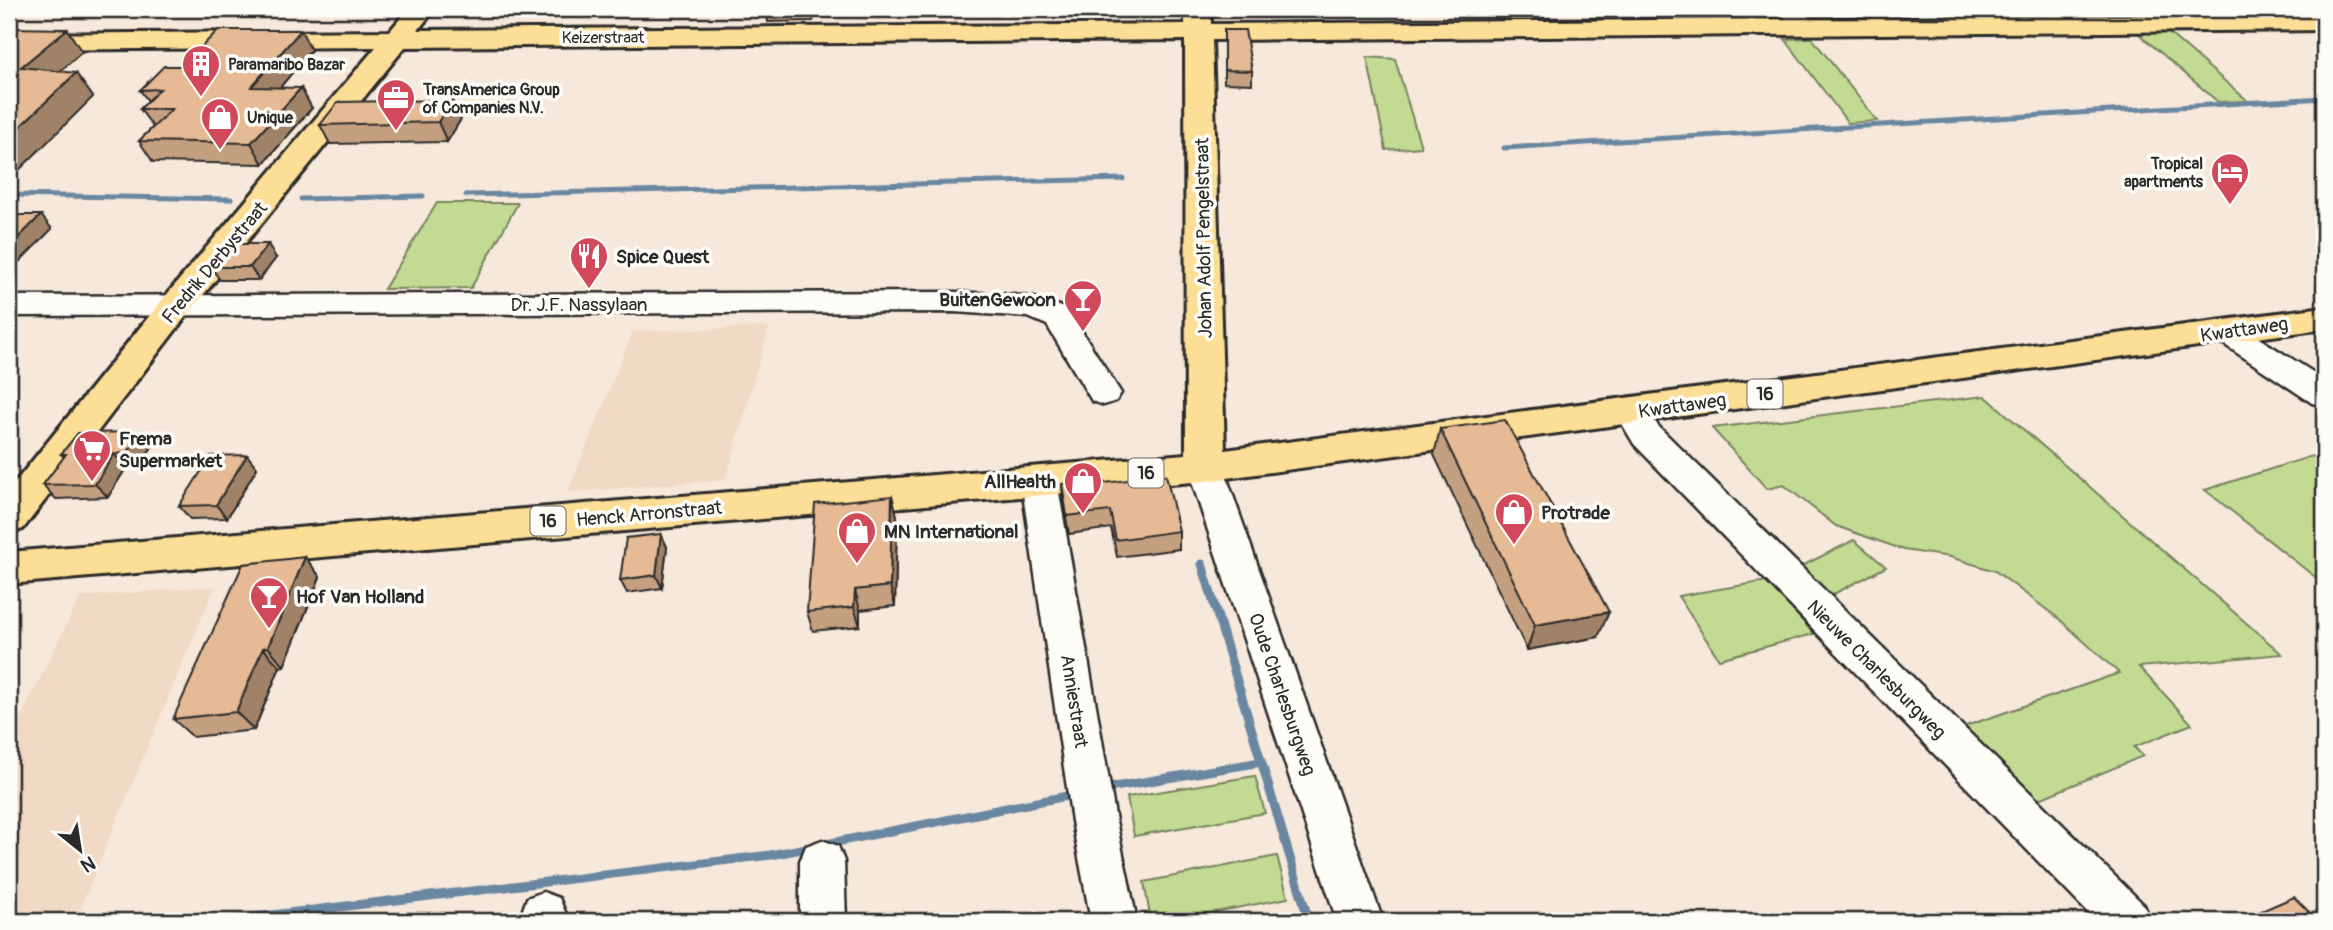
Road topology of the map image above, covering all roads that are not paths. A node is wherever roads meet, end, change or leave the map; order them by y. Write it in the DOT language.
graph roads {
  1 [pos="422,9"];
  2 [pos="1796,18"];
  3 [pos="1198,20"];
  4 [pos="2324,22"];
  5 [pos="399,38"];
  6 [pos="9,42"];
  7 [pos="9,306"];
  8 [pos="175,307"];
  9 [pos="2324,318"];
  10 [pos="2227,332"];
  11 [pos="1104,393"];
  12 [pos="2324,396"];
  13 [pos="1632,412"];
  14 [pos="1207,421"];
  15 [pos="1205,467"];
  16 [pos="1087,478"];
  17 [pos="1039,481"];
  18 [pos="9,518"];
  19 [pos="9,568"];
  20 [pos="822,862"];
  21 [pos="823,921"];
  22 [pos="1114,921"];
  23 [pos="1360,921"];
  24 [pos="2128,921"];
  1 -- 5 [label="main road, Fredrik Derbystraat"];
  2 -- 3 [label="main road, Keizerstraat"];
  2 -- 4 [label="main road, Keizerstraat"];
  3 -- 5 [label="main road, Keizerstraat"];
  3 -- 14 [label="main road, Johan Adolf Pengelstraat"];
  5 -- 6 [label="main road, Keizerstraat"];
  5 -- 8 [label="main road, Fredrik Derbystraat"];
  7 -- 8 [label="street, Dr. J.F. Nassylaan"];
  8 -- 11 [label="street, Dr. J.F. Nassylaan"];
  8 -- 18 [label="main road, Fredrik Derbystraat"];
  9 -- 10 [label="main road, Kwattaweg / 16"];
  10 -- 12 [label="street"];
  10 -- 13 [label="main road, Kwattaweg / 16"];
  13 -- 15 [label="main road, Kwattaweg / 16"];
  13 -- 24 [label="street, Nieuwe Charlesburgweg"];
  14 -- 15 [label="main road, Johan Adolf Pengelstraat"];
  14 -- 16 [label="main road"];
  15 -- 16 [label="main road, Henck Arronstraat / 16"];
  15 -- 23 [label="street, Oude Charlesburgweg"];
  16 -- 17 [label="main road, Henck Arronstraat / 16"];
  17 -- 19 [label="main road, Henck Arronstraat / 16"];
  17 -- 22 [label="street, Anniestraat"];
  20 -- 21 [label="street"];
}
